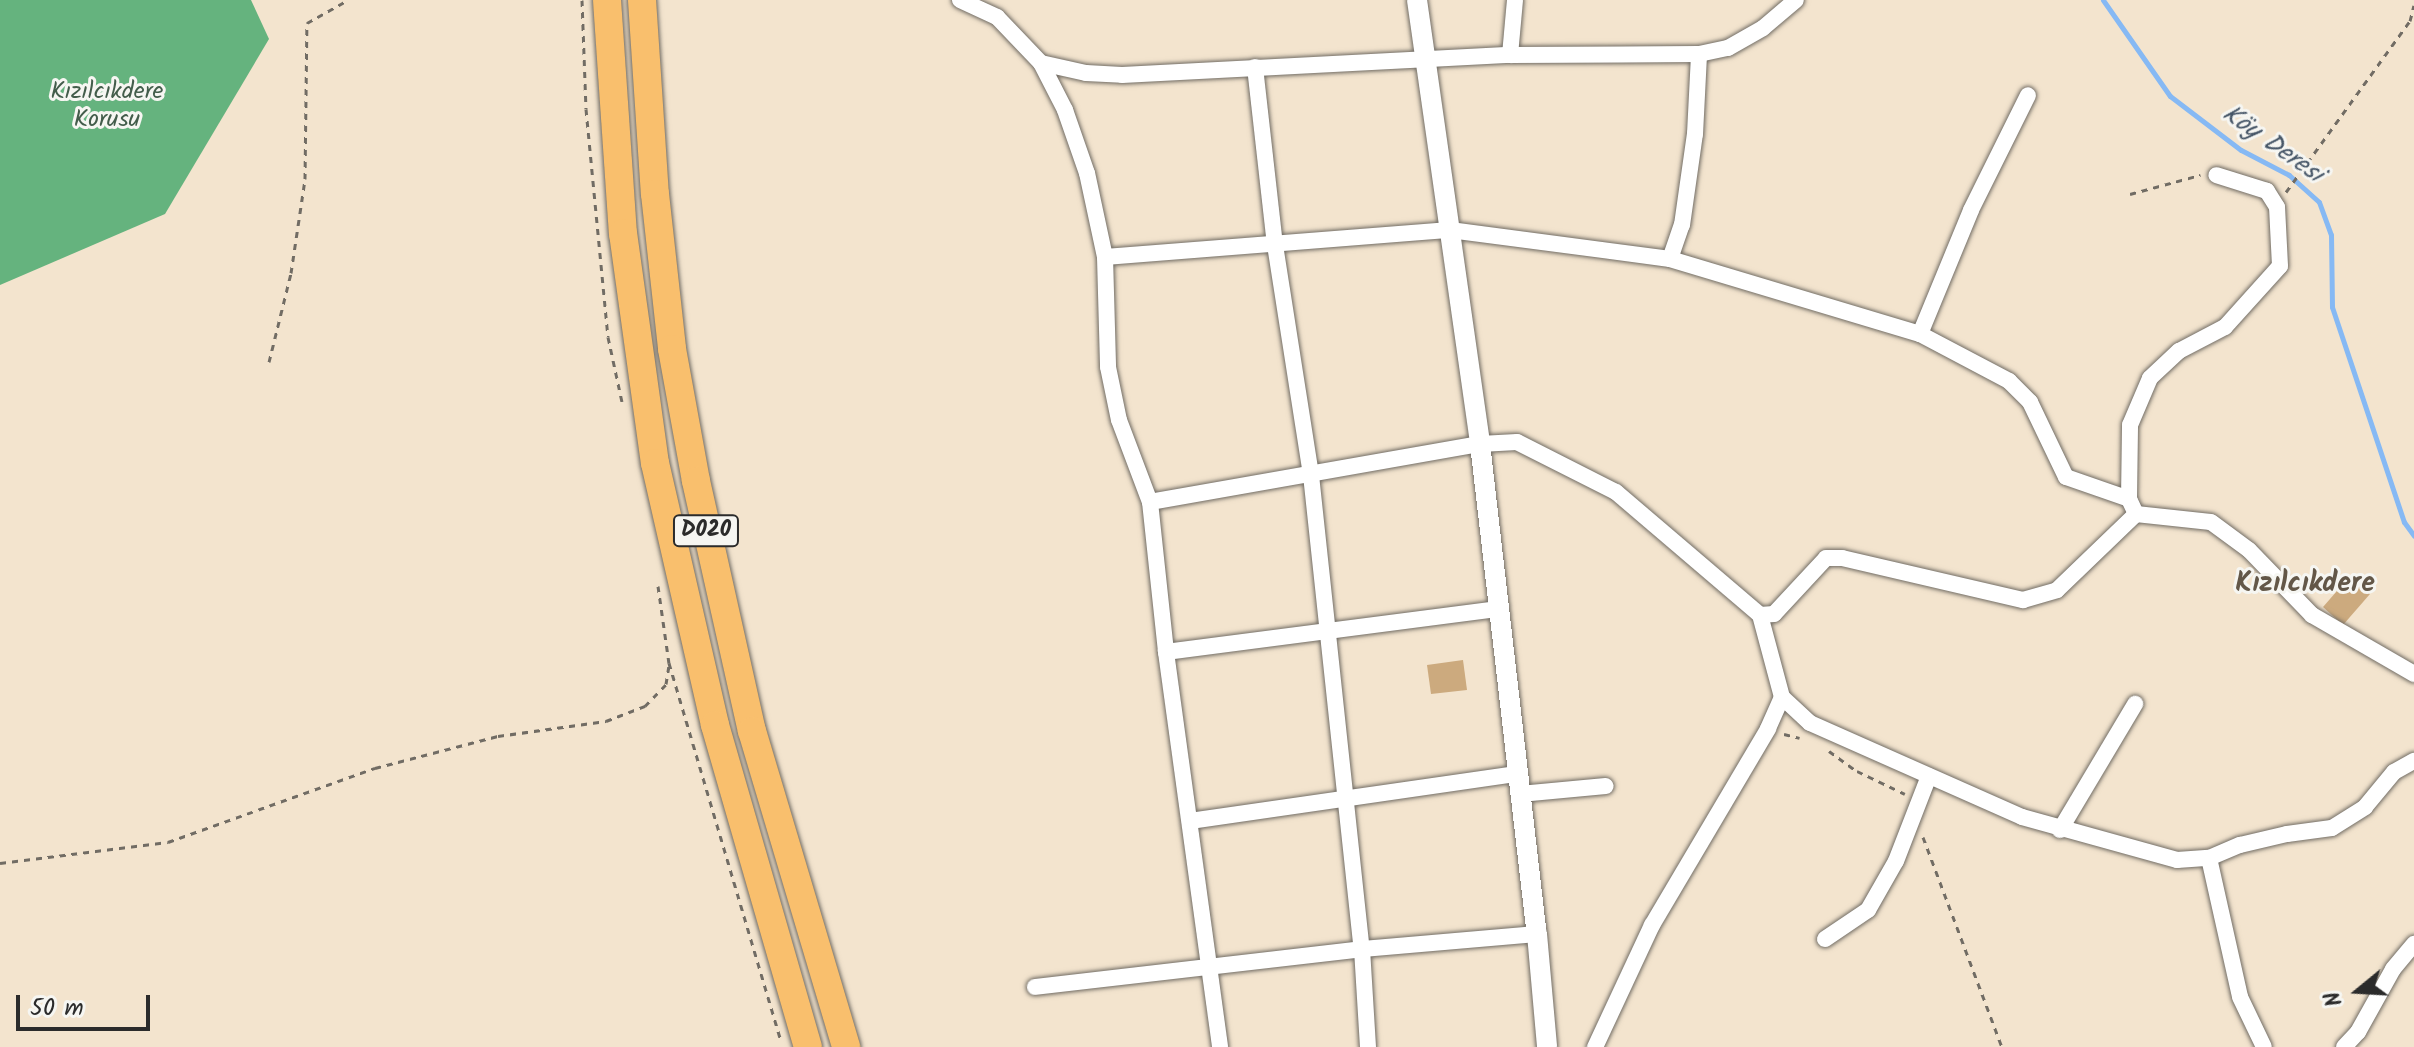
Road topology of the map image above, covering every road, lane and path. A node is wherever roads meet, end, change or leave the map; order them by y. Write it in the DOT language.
graph roads {
  1 [pos="348,0"];
  2 [pos="607,0"];
  3 [pos="642,0"];
  4 [pos="960,0"];
  5 [pos="1004,0"];
  6 [pos="1417,0"];
  7 [pos="1515,0"];
  8 [pos="1796,0"];
  9 [pos="2414,5"];
  10 [pos="997,17"];
  11 [pos="1699,54"];
  12 [pos="1510,55"];
  13 [pos="1425,59"];
  14 [pos="1041,63"];
  15 [pos="1255,67"];
  16 [pos="2028,95"];
  17 [pos="2216,175"];
  18 [pos="2287,191"];
  19 [pos="2130,194"];
  20 [pos="1450,230"];
  21 [pos="1275,245"];
  22 [pos="1105,257"];
  23 [pos="1670,259"];
  24 [pos="1920,334"];
  25 [pos="269,362"];
  26 [pos="1480,444"];
  27 [pos="1311,475"];
  28 [pos="1150,502"];
  29 [pos="2132,506"];
  30 [pos="1498,609"];
  31 [pos="1760,615"];
  32 [pos="1327,634"];
  33 [pos="1166,652"];
  34 [pos="669,663"];
  35 [pos="2414,674"];
  36 [pos="1782,697"];
  37 [pos="2135,704"];
  38 [pos="1768,729"];
  39 [pos="1806,740"];
  40 [pos="1819,744"];
  41 [pos="2414,761"];
  42 [pos="1929,776"];
  43 [pos="1518,784"];
  44 [pos="1606,786"];
  45 [pos="1345,799"];
  46 [pos="1915,815"];
  47 [pos="1190,821"];
  48 [pos="2060,830"];
  49 [pos="2209,858"];
  50 [pos="0,863"];
  51 [pos="1537,934"];
  52 [pos="1825,939"];
  53 [pos="2414,944"];
  54 [pos="1362,949"];
  55 [pos="1208,967"];
  56 [pos="1035,987"];
  57 [pos="808,1047"];
  58 [pos="846,1047"];
  59 [pos="1220,1047"];
  60 [pos="1368,1047"];
  61 [pos="1547,1047"];
  62 [pos="1595,1047"];
  63 [pos="2002,1047"];
  64 [pos="2264,1047"];
  65 [pos="2344,1047"];
  1 -- 25 [label="path"];
  2 -- 57 [label="highway, D020"];
  3 -- 58 [label="highway, D020"];
  4 -- 10 [label="street"];
  5 -- 10 [label="street"];
  6 -- 13 [label="street"];
  7 -- 12 [label="street"];
  8 -- 11 [label="street"];
  9 -- 18 [label="path"];
  10 -- 14 [label="street"];
  11 -- 12 [label="street"];
  11 -- 23 [label="street"];
  12 -- 13 [label="street"];
  13 -- 15 [label="street"];
  13 -- 20 [label="street"];
  14 -- 15 [label="street"];
  14 -- 22 [label="street"];
  15 -- 21 [label="street"];
  16 -- 24 [label="street"];
  17 -- 19 [label="path"];
  17 -- 29 [label="street"];
  20 -- 21 [label="street"];
  20 -- 23 [label="street"];
  20 -- 26 [label="street"];
  21 -- 22 [label="street"];
  21 -- 27 [label="street"];
  22 -- 28 [label="street"];
  23 -- 24 [label="street"];
  24 -- 29 [label="street"];
  26 -- 27 [label="street"];
  26 -- 30 [label="street"];
  26 -- 31 [label="street"];
  27 -- 28 [label="street"];
  27 -- 32 [label="street"];
  28 -- 33 [label="street"];
  29 -- 31 [label="street"];
  29 -- 35 [label="street"];
  30 -- 32 [label="street"];
  30 -- 43 [label="street"];
  31 -- 36 [label="street"];
  32 -- 33 [label="street"];
  32 -- 45 [label="street"];
  33 -- 47 [label="street"];
  34 -- 50 [label="path"];
  36 -- 38 [label="street"];
  36 -- 42 [label="street"];
  37 -- 48 [label="street"];
  38 -- 39 [label="path"];
  38 -- 62 [label="street"];
  40 -- 46 [label="path"];
  41 -- 49 [label="street"];
  42 -- 46 [label="street"];
  42 -- 48 [label="street"];
  43 -- 44 [label="street"];
  43 -- 45 [label="street"];
  43 -- 51 [label="street"];
  45 -- 47 [label="street"];
  45 -- 54 [label="street"];
  46 -- 52 [label="street"];
  46 -- 63 [label="path"];
  47 -- 55 [label="street"];
  48 -- 49 [label="street"];
  49 -- 64 [label="street"];
  51 -- 54 [label="street"];
  51 -- 61 [label="street"];
  53 -- 65 [label="street"];
  54 -- 55 [label="street"];
  54 -- 60 [label="street"];
  55 -- 56 [label="street"];
  55 -- 59 [label="street"];
}
